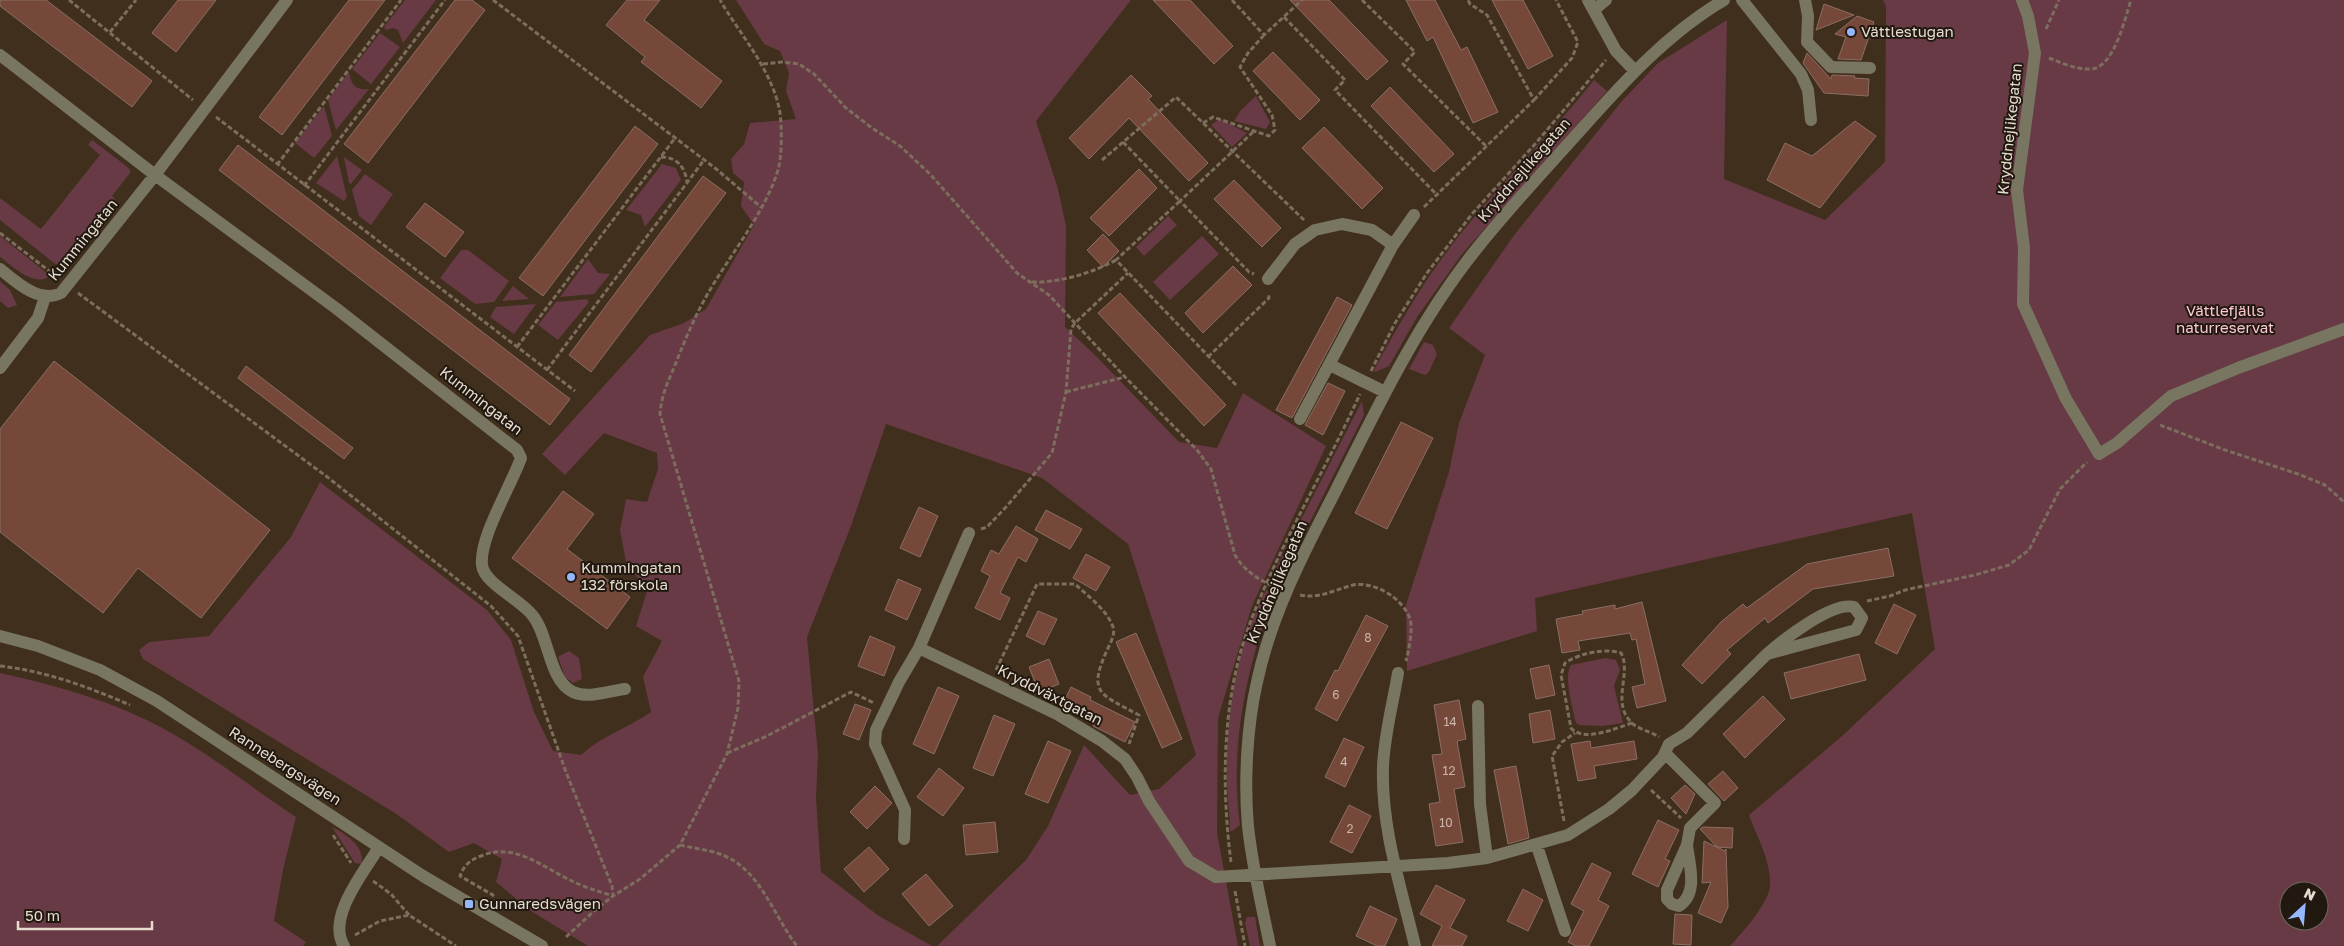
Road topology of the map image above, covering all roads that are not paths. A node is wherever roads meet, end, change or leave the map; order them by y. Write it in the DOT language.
graph roads {
  1 [pos="287,0"];
  2 [pos="1606,0"];
  3 [pos="1724,0"];
  4 [pos="1742,0"];
  5 [pos="1805,0"];
  6 [pos="2022,0"];
  7 [pos="1591,5"];
  8 [pos="0,55"];
  9 [pos="1870,68"];
  10 [pos="1634,70"];
  11 [pos="1811,120"];
  12 [pos="155,175"];
  13 [pos="1414,215"];
  14 [pos="1393,245"];
  15 [pos="0,270"];
  16 [pos="1268,278"];
  17 [pos="46,297"];
  18 [pos="2344,329"];
  19 [pos="1330,365"];
  20 [pos="0,368"];
  21 [pos="1385,392"];
  22 [pos="1300,419"];
  23 [pos="969,533"];
  24 [pos="0,636"];
  25 [pos="919,648"];
  26 [pos="1766,654"];
  27 [pos="1398,673"];
  28 [pos="625,689"];
  29 [pos="1478,706"];
  30 [pos="1667,749"];
  31 [pos="904,839"];
  32 [pos="1687,845"];
  33 [pos="1537,846"];
  34 [pos="379,847"];
  35 [pos="1487,858"];
  36 [pos="1394,866"];
  37 [pos="1256,875"];
  38 [pos="1566,931"];
  39 [pos="343,944"];
  40 [pos="542,946"];
  41 [pos="1270,946"];
  42 [pos="1415,946"];
  1 -- 12 [label="street, Kummingatan"];
  2 -- 7 [label="street"];
  3 -- 10 [label="street, Kryddnejlikegatan"];
  4 -- 11 [label="street"];
  5 -- 9 [label="street"];
  6 -- 18 [label="street, Kryddnejlikegatan"];
  7 -- 10 [label="street"];
  8 -- 12 [label="street, Kummingatan"];
  10 -- 21 [label="street, Kryddnejlikegatan"];
  12 -- 17 [label="street, Kummingatan"];
  12 -- 28 [label="street, Kummingatan"];
  13 -- 14 [label="street"];
  14 -- 16 [label="street"];
  14 -- 19 [label="street"];
  15 -- 17 [label="street, Kummingatan"];
  17 -- 20 [label="street"];
  19 -- 21 [label="street"];
  19 -- 22 [label="street"];
  21 -- 37 [label="street, Kryddnejlikegatan"];
  23 -- 25 [label="street"];
  24 -- 34 [label="street, Rannebergsvägen"];
  25 -- 31 [label="street"];
  25 -- 37 [label="street, Kryddväxtgatan"];
  26 -- 26 [label="street, Kryddväxtgatan"];
  26 -- 30 [label="street, Kryddväxtgatan"];
  27 -- 36 [label="street"];
  29 -- 35 [label="street"];
  30 -- 32 [label="street"];
  30 -- 33 [label="street, Kryddväxtgatan"];
  33 -- 35 [label="street, Kryddväxtgatan"];
  33 -- 38 [label="street"];
  34 -- 39 [label="street"];
  34 -- 40 [label="street, Rannebergsvägen"];
  35 -- 36 [label="street, Kryddväxtgatan"];
  36 -- 37 [label="street, Kryddväxtgatan"];
  36 -- 42 [label="street"];
  37 -- 41 [label="street, Kryddnejlikegatan"];
}
